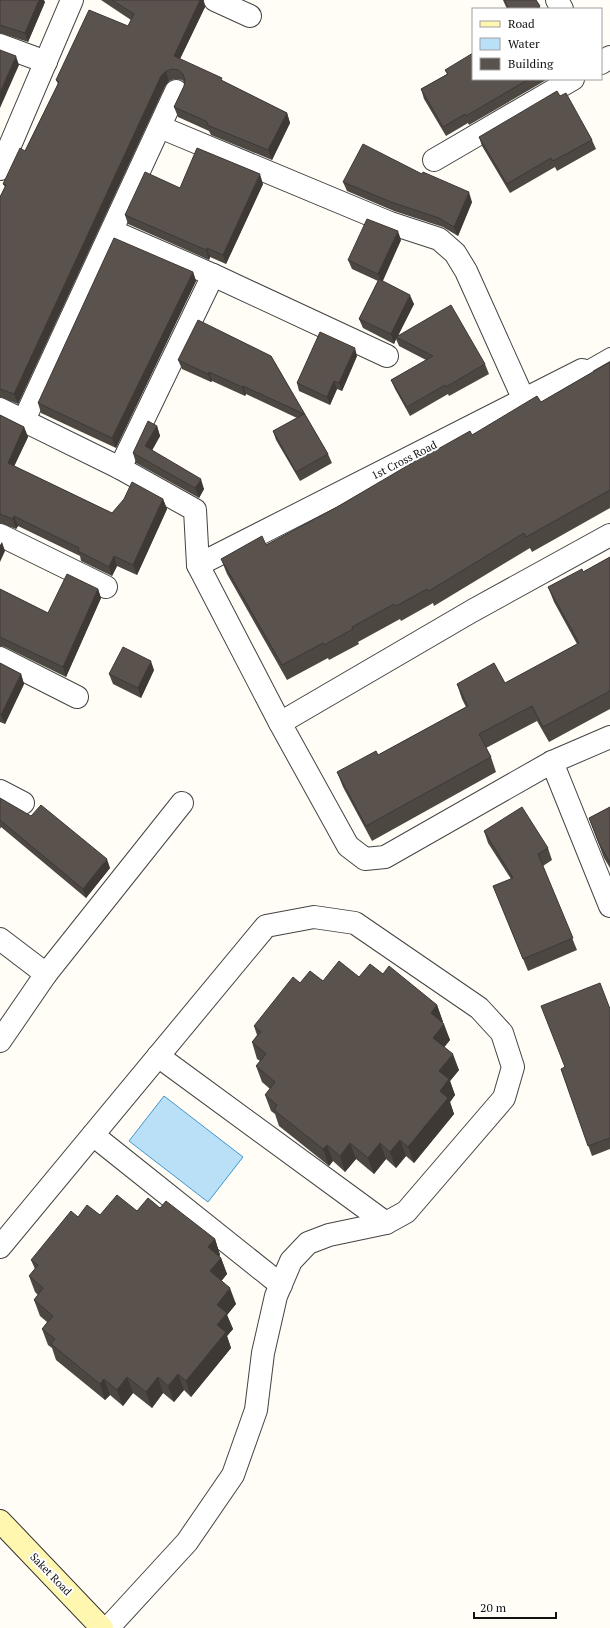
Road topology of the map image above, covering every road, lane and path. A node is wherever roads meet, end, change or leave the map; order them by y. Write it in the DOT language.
graph roads {
  1 [pos="72,0"];
  2 [pos="215,0"];
  3 [pos="250,16"];
  4 [pos="0,45"];
  5 [pos="46,62"];
  6 [pos="571,80"];
  7 [pos="176,91"];
  8 [pos="160,127"];
  9 [pos="434,160"];
  10 [pos="0,169"];
  11 [pos="112,231"];
  12 [pos="213,274"];
  13 [pos="610,354"];
  14 [pos="387,356"];
  15 [pos="582,370"];
  16 [pos="524,400"];
  17 [pos="0,408"];
  18 [pos="24,420"];
  19 [pos="120,468"];
  20 [pos="0,535"];
  21 [pos="610,535"];
  22 [pos="198,565"];
  23 [pos="106,587"];
  24 [pos="0,658"];
  25 [pos="77,697"];
  26 [pos="280,723"];
  27 [pos="610,737"];
  28 [pos="552,762"];
  29 [pos="0,792"];
  30 [pos="22,803"];
  31 [pos="182,803"];
  32 [pos="610,906"];
  33 [pos="0,939"];
  34 [pos="46,974"];
  35 [pos="0,1041"];
  36 [pos="158,1056"];
  37 [pos="93,1135"];
  38 [pos="386,1223"];
  39 [pos="0,1247"];
  40 [pos="281,1285"];
  41 [pos="0,1521"];
  42 [pos="102,1628"];
  43 [pos="108,1628"];
  1 -- 5 [label="street"];
  2 -- 3 [label="street"];
  4 -- 5 [label="street"];
  5 -- 10 [label="street"];
  6 -- 9 [label="street"];
  7 -- 8 [label="street"];
  8 -- 11 [label="street"];
  8 -- 16 [label="street"];
  11 -- 12 [label="street"];
  11 -- 18 [label="street"];
  12 -- 14 [label="street"];
  12 -- 19 [label="street"];
  13 -- 15 [label="lane, 1st Cross Road"];
  15 -- 16 [label="street, 1st Cross Road"];
  16 -- 22 [label="street, 1st Cross Road"];
  17 -- 18 [label="street"];
  18 -- 19 [label="street"];
  19 -- 22 [label="street"];
  20 -- 23 [label="street"];
  21 -- 26 [label="street"];
  22 -- 26 [label="street"];
  24 -- 25 [label="street"];
  26 -- 28 [label="street"];
  27 -- 28 [label="street"];
  28 -- 32 [label="street"];
  29 -- 30 [label="street"];
  31 -- 34 [label="street"];
  33 -- 34 [label="street"];
  34 -- 35 [label="street"];
  36 -- 37 [label="street"];
  36 -- 38 [label="street"];
  36 -- 38 [label="street"];
  37 -- 39 [label="street"];
  37 -- 40 [label="street"];
  38 -- 40 [label="street"];
  40 -- 43 [label="street"];
  41 -- 42 [label="street, Saket Road"];
}
